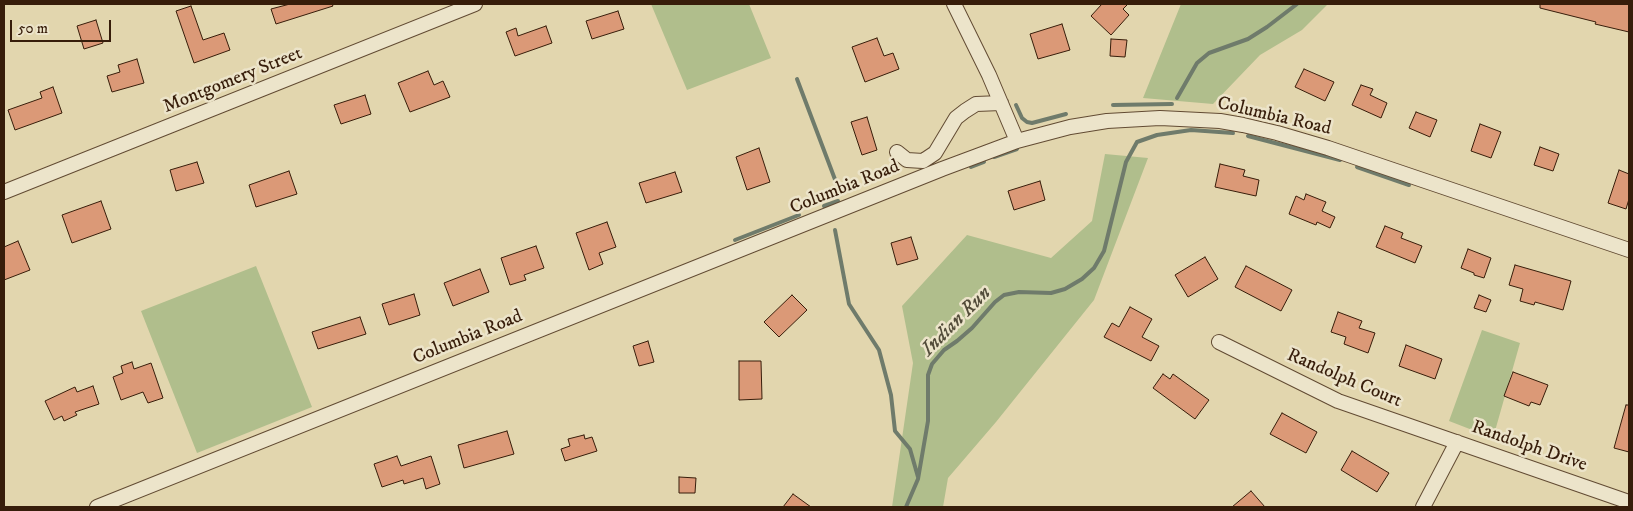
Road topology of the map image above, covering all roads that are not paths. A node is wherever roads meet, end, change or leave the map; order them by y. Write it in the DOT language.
graph roads {
  1 [pos="475,4"];
  2 [pos="954,4"];
  3 [pos="1001,103"];
  4 [pos="944,141"];
  5 [pos="1017,141"];
  6 [pos="897,152"];
  7 [pos="923,161"];
  8 [pos="930,174"];
  9 [pos="4,192"];
  10 [pos="1629,250"];
  11 [pos="1220,342"];
  12 [pos="1457,442"];
  13 [pos="1629,502"];
  14 [pos="97,507"];
  15 [pos="1423,507"];
  1 -- 9 [label="street, Montgomery Street"];
  2 -- 3 [label="street"];
  3 -- 4 [label="street"];
  3 -- 5 [label="street"];
  4 -- 7 [label="street"];
  4 -- 8 [label="street"];
  5 -- 8 [label="street, Columbia Road"];
  5 -- 10 [label="street, Columbia Road"];
  6 -- 7 [label="street"];
  7 -- 8 [label="street"];
  8 -- 14 [label="street, Columbia Road"];
  11 -- 12 [label="street, Randolph Court"];
  12 -- 13 [label="street, Randolph Drive"];
  12 -- 15 [label="street, Randolph Drive"];
}
